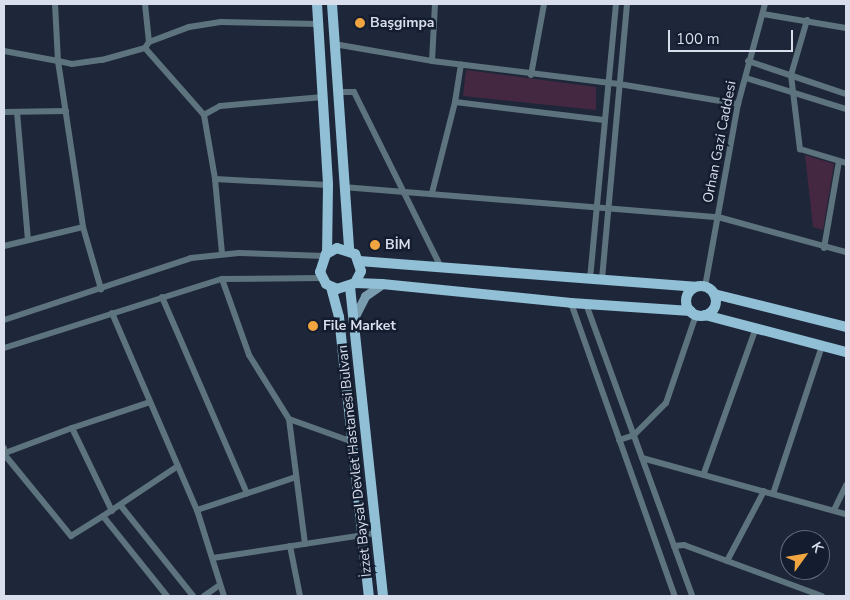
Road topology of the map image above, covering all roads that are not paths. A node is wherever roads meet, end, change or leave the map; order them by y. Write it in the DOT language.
graph roads {
  1 [pos="55,4"];
  2 [pos="145,4"];
  3 [pos="317,4"];
  4 [pos="332,4"];
  5 [pos="435,4"];
  6 [pos="544,4"];
  7 [pos="616,4"];
  8 [pos="627,4"];
  9 [pos="765,4"];
  10 [pos="763,14"];
  11 [pos="807,20"];
  12 [pos="318,24"];
  13 [pos="846,28"];
  14 [pos="149,42"];
  15 [pos="334,44"];
  16 [pos="145,48"];
  17 [pos="4,51"];
  18 [pos="58,61"];
  19 [pos="432,61"];
  20 [pos="748,61"];
  21 [pos="461,64"];
  22 [pos="531,74"];
  23 [pos="791,75"];
  24 [pos="746,78"];
  25 [pos="608,83"];
  26 [pos="619,84"];
  27 [pos="337,92"];
  28 [pos="791,92"];
  29 [pos="846,94"];
  30 [pos="323,98"];
  31 [pos="455,102"];
  32 [pos="738,104"];
  33 [pos="846,109"];
  34 [pos="66,111"];
  35 [pos="4,112"];
  36 [pos="17,112"];
  37 [pos="204,115"];
  38 [pos="604,120"];
  39 [pos="843,162"];
  40 [pos="215,179"];
  41 [pos="328,185"];
  42 [pos="343,187"];
  43 [pos="406,192"];
  44 [pos="432,193"];
  45 [pos="597,206"];
  46 [pos="608,207"];
  47 [pos="718,217"];
  48 [pos="83,227"];
  49 [pos="28,240"];
  50 [pos="4,246"];
  51 [pos="824,248"];
  52 [pos="349,250"];
  53 [pos="846,252"];
  54 [pos="222,253"];
  55 [pos="326,255"];
  56 [pos="359,261"];
  57 [pos="441,267"];
  58 [pos="322,278"];
  59 [pos="590,278"];
  60 [pos="222,279"];
  61 [pos="602,279"];
  62 [pos="382,284"];
  63 [pos="353,285"];
  64 [pos="700,287"];
  65 [pos="331,288"];
  66 [pos="101,289"];
  67 [pos="714,294"];
  68 [pos="162,297"];
  69 [pos="571,303"];
  70 [pos="586,304"];
  71 [pos="112,313"];
  72 [pos="698,313"];
  73 [pos="4,320"];
  74 [pos="353,323"];
  75 [pos="846,327"];
  76 [pos="756,328"];
  77 [pos="822,346"];
  78 [pos="4,348"];
  79 [pos="846,352"];
  80 [pos="150,402"];
  81 [pos="289,419"];
  82 [pos="72,428"];
  83 [pos="634,435"];
  84 [pos="619,440"];
  85 [pos="353,442"];
  86 [pos="4,452"];
  87 [pos="642,458"];
  88 [pos="178,466"];
  89 [pos="704,473"];
  90 [pos="296,477"];
  91 [pos="846,485"];
  92 [pos="764,491"];
  93 [pos="247,493"];
  94 [pos="773,494"];
  95 [pos="121,506"];
  96 [pos="197,510"];
  97 [pos="834,510"];
  98 [pos="112,511"];
  99 [pos="846,514"];
  100 [pos="103,516"];
  101 [pos="377,533"];
  102 [pos="363,535"];
  103 [pos="305,544"];
  104 [pos="290,546"];
  105 [pos="674,546"];
  106 [pos="213,558"];
  107 [pos="727,561"];
  108 [pos="220,585"];
  109 [pos="167,596"];
  110 [pos="193,596"];
  111 [pos="204,596"];
  112 [pos="224,596"];
  113 [pos="300,596"];
  114 [pos="370,596"];
  115 [pos="383,596"];
  116 [pos="675,596"];
  117 [pos="692,596"];
  118 [pos="822,596"];
  1 -- 18 [label="street"];
  2 -- 14 [label="street"];
  3 -- 12 [label="main road"];
  4 -- 15 [label="main road"];
  5 -- 19 [label="street"];
  6 -- 22 [label="street"];
  7 -- 25 [label="street"];
  8 -- 26 [label="street"];
  9 -- 10 [label="street, Orhan Gazi Caddesi"];
  10 -- 11 [label="street"];
  10 -- 20 [label="street, Orhan Gazi Caddesi"];
  11 -- 13 [label="street"];
  11 -- 23 [label="street"];
  12 -- 14 [label="street"];
  12 -- 30 [label="main road"];
  14 -- 16 [label="street"];
  15 -- 19 [label="street"];
  15 -- 27 [label="main road"];
  16 -- 18 [label="street"];
  16 -- 37 [label="street"];
  17 -- 18 [label="street"];
  18 -- 34 [label="street"];
  19 -- 21 [label="street"];
  20 -- 23 [label="street"];
  20 -- 24 [label="street, Orhan Gazi Caddesi"];
  21 -- 22 [label="street"];
  21 -- 31 [label="street"];
  22 -- 25 [label="street"];
  23 -- 28 [label="street"];
  23 -- 29 [label="street"];
  24 -- 28 [label="street"];
  24 -- 32 [label="street, Orhan Gazi Caddesi"];
  25 -- 26 [label="street"];
  25 -- 38 [label="street"];
  26 -- 32 [label="street"];
  26 -- 46 [label="street"];
  27 -- 42 [label="main road"];
  27 -- 43 [label="street"];
  28 -- 33 [label="street"];
  28 -- 39 [label="street"];
  30 -- 37 [label="street"];
  30 -- 41 [label="main road"];
  31 -- 38 [label="street"];
  31 -- 44 [label="street"];
  32 -- 47 [label="street, Orhan Gazi Caddesi"];
  34 -- 36 [label="street"];
  34 -- 48 [label="street"];
  35 -- 36 [label="street"];
  36 -- 49 [label="street"];
  37 -- 40 [label="street"];
  38 -- 45 [label="street"];
  39 -- 51 [label="street"];
  40 -- 41 [label="street"];
  40 -- 54 [label="street"];
  41 -- 55 [label="main road"];
  42 -- 43 [label="street"];
  42 -- 52 [label="main road"];
  43 -- 44 [label="street"];
  43 -- 57 [label="street"];
  44 -- 45 [label="street"];
  45 -- 46 [label="street"];
  45 -- 59 [label="street"];
  46 -- 47 [label="street"];
  46 -- 61 [label="street"];
  47 -- 51 [label="street"];
  47 -- 64 [label="street, Orhan Gazi Caddesi"];
  48 -- 49 [label="street"];
  48 -- 66 [label="street"];
  49 -- 50 [label="street"];
  51 -- 53 [label="street"];
  52 -- 55 [label="main road"];
  52 -- 56 [label="main road"];
  54 -- 55 [label="street"];
  54 -- 66 [label="street"];
  55 -- 58 [label="main road"];
  56 -- 57 [label="main road"];
  56 -- 63 [label="main road"];
  57 -- 59 [label="main road"];
  58 -- 60 [label="street"];
  58 -- 65 [label="main road"];
  59 -- 61 [label="main road"];
  60 -- 68 [label="street"];
  60 -- 81 [label="street"];
  61 -- 64 [label="main road"];
  62 -- 63 [label="main road"];
  62 -- 69 [label="main road"];
  62 -- 74 [label="main road"];
  63 -- 65 [label="main road"];
  63 -- 74 [label="main road, İzzet Baysal Devlet Hastanesi Bulvarı"];
  64 -- 67 [label="main road"];
  64 -- 72 [label="main road"];
  65 -- 85 [label="main road, İzzet Baysal Devlet Hastanesi Bulvarı"];
  66 -- 73 [label="street"];
  67 -- 72 [label="main road"];
  67 -- 75 [label="main road"];
  68 -- 71 [label="street"];
  68 -- 93 [label="street"];
  69 -- 70 [label="main road"];
  69 -- 84 [label="street"];
  70 -- 72 [label="main road"];
  70 -- 83 [label="street"];
  71 -- 78 [label="street"];
  71 -- 80 [label="street"];
  72 -- 76 [label="main road"];
  72 -- 83 [label="street"];
  74 -- 101 [label="main road, İzzet Baysal Devlet Hastanesi Bulvarı"];
  76 -- 77 [label="main road"];
  76 -- 89 [label="street"];
  77 -- 79 [label="main road"];
  77 -- 94 [label="street"];
  80 -- 82 [label="street"];
  80 -- 88 [label="street"];
  81 -- 85 [label="street"];
  81 -- 90 [label="street"];
  82 -- 86 [label="street"];
  82 -- 98 [label="street"];
  83 -- 84 [label="street"];
  83 -- 87 [label="street"];
  84 -- 116 [label="street"];
  85 -- 102 [label="main road, İzzet Baysal Devlet Hastanesi Bulvarı"];
  86 -- 100 [label="street"];
  87 -- 89 [label="street"];
  87 -- 105 [label="street"];
  88 -- 95 [label="street"];
  88 -- 96 [label="street"];
  89 -- 92 [label="street"];
  90 -- 93 [label="street"];
  90 -- 103 [label="street"];
  91 -- 97 [label="street"];
  92 -- 94 [label="street"];
  92 -- 107 [label="street"];
  93 -- 96 [label="street"];
  94 -- 97 [label="street"];
  95 -- 98 [label="street"];
  95 -- 110 [label="street"];
  96 -- 106 [label="street"];
  97 -- 99 [label="street"];
  98 -- 100 [label="street"];
  100 -- 109 [label="street"];
  101 -- 102 [label="street"];
  101 -- 115 [label="main road, İzzet Baysal Devlet Hastanesi Bulvarı"];
  102 -- 103 [label="street"];
  102 -- 114 [label="main road, İzzet Baysal Devlet Hastanesi Bulvarı"];
  103 -- 104 [label="street"];
  104 -- 106 [label="street"];
  104 -- 113 [label="street"];
  105 -- 107 [label="street"];
  105 -- 117 [label="street"];
  106 -- 108 [label="street"];
  107 -- 118 [label="street"];
  108 -- 111 [label="street"];
  108 -- 112 [label="street"];
}
